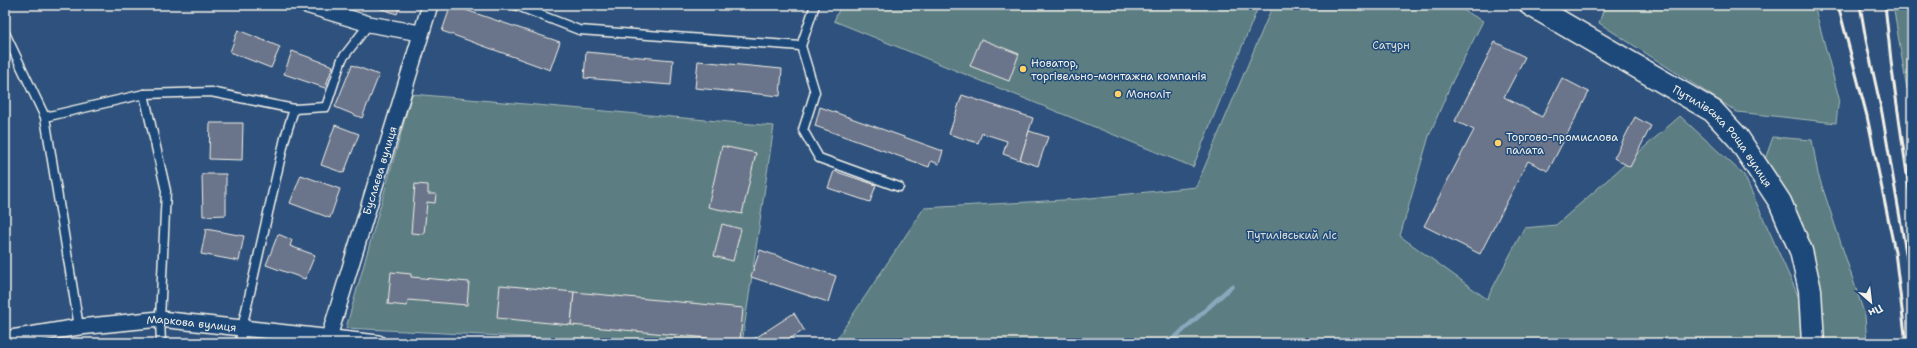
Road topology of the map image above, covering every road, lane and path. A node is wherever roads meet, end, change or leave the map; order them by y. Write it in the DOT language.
graph roads {
  1 [pos="306,5"];
  2 [pos="430,5"];
  3 [pos="515,5"];
  4 [pos="815,5"];
  5 [pos="1531,5"];
  6 [pos="369,24"];
  7 [pos="5,33"];
  8 [pos="420,33"];
  9 [pos="801,46"];
  10 [pos="144,94"];
  11 [pos="294,109"];
  12 [pos="45,117"];
  13 [pos="899,187"];
  14 [pos="160,319"];
  15 [pos="79,327"];
  16 [pos="242,328"];
  17 [pos="329,337"];
  18 [pos="5,339"];
  19 [pos="161,343"];
  20 [pos="240,343"];
  21 [pos="378,343"];
  22 [pos="1813,343"];
  1 -- 6 [label="street"];
  2 -- 8 [label="street, Буслаєва вулиця"];
  3 -- 9 [label="lane"];
  4 -- 9 [label="lane"];
  5 -- 22 [label="street, Путилівська Роща вулиця"];
  6 -- 8 [label="street"];
  6 -- 11 [label="lane"];
  7 -- 12 [label="lane"];
  8 -- 17 [label="street, Буслаєва вулиця"];
  9 -- 13 [label="lane"];
  10 -- 11 [label="lane"];
  10 -- 12 [label="lane"];
  10 -- 14 [label="lane"];
  11 -- 16 [label="lane"];
  12 -- 15 [label="lane"];
  14 -- 15 [label="street, Маркова вулиця"];
  14 -- 16 [label="street, Маркова вулиця"];
  14 -- 19 [label="lane"];
  15 -- 18 [label="street, Маркова вулиця"];
  16 -- 17 [label="street, Маркова вулиця"];
  16 -- 20 [label="lane"];
  17 -- 21 [label="street, Маркова вулиця"];
}
